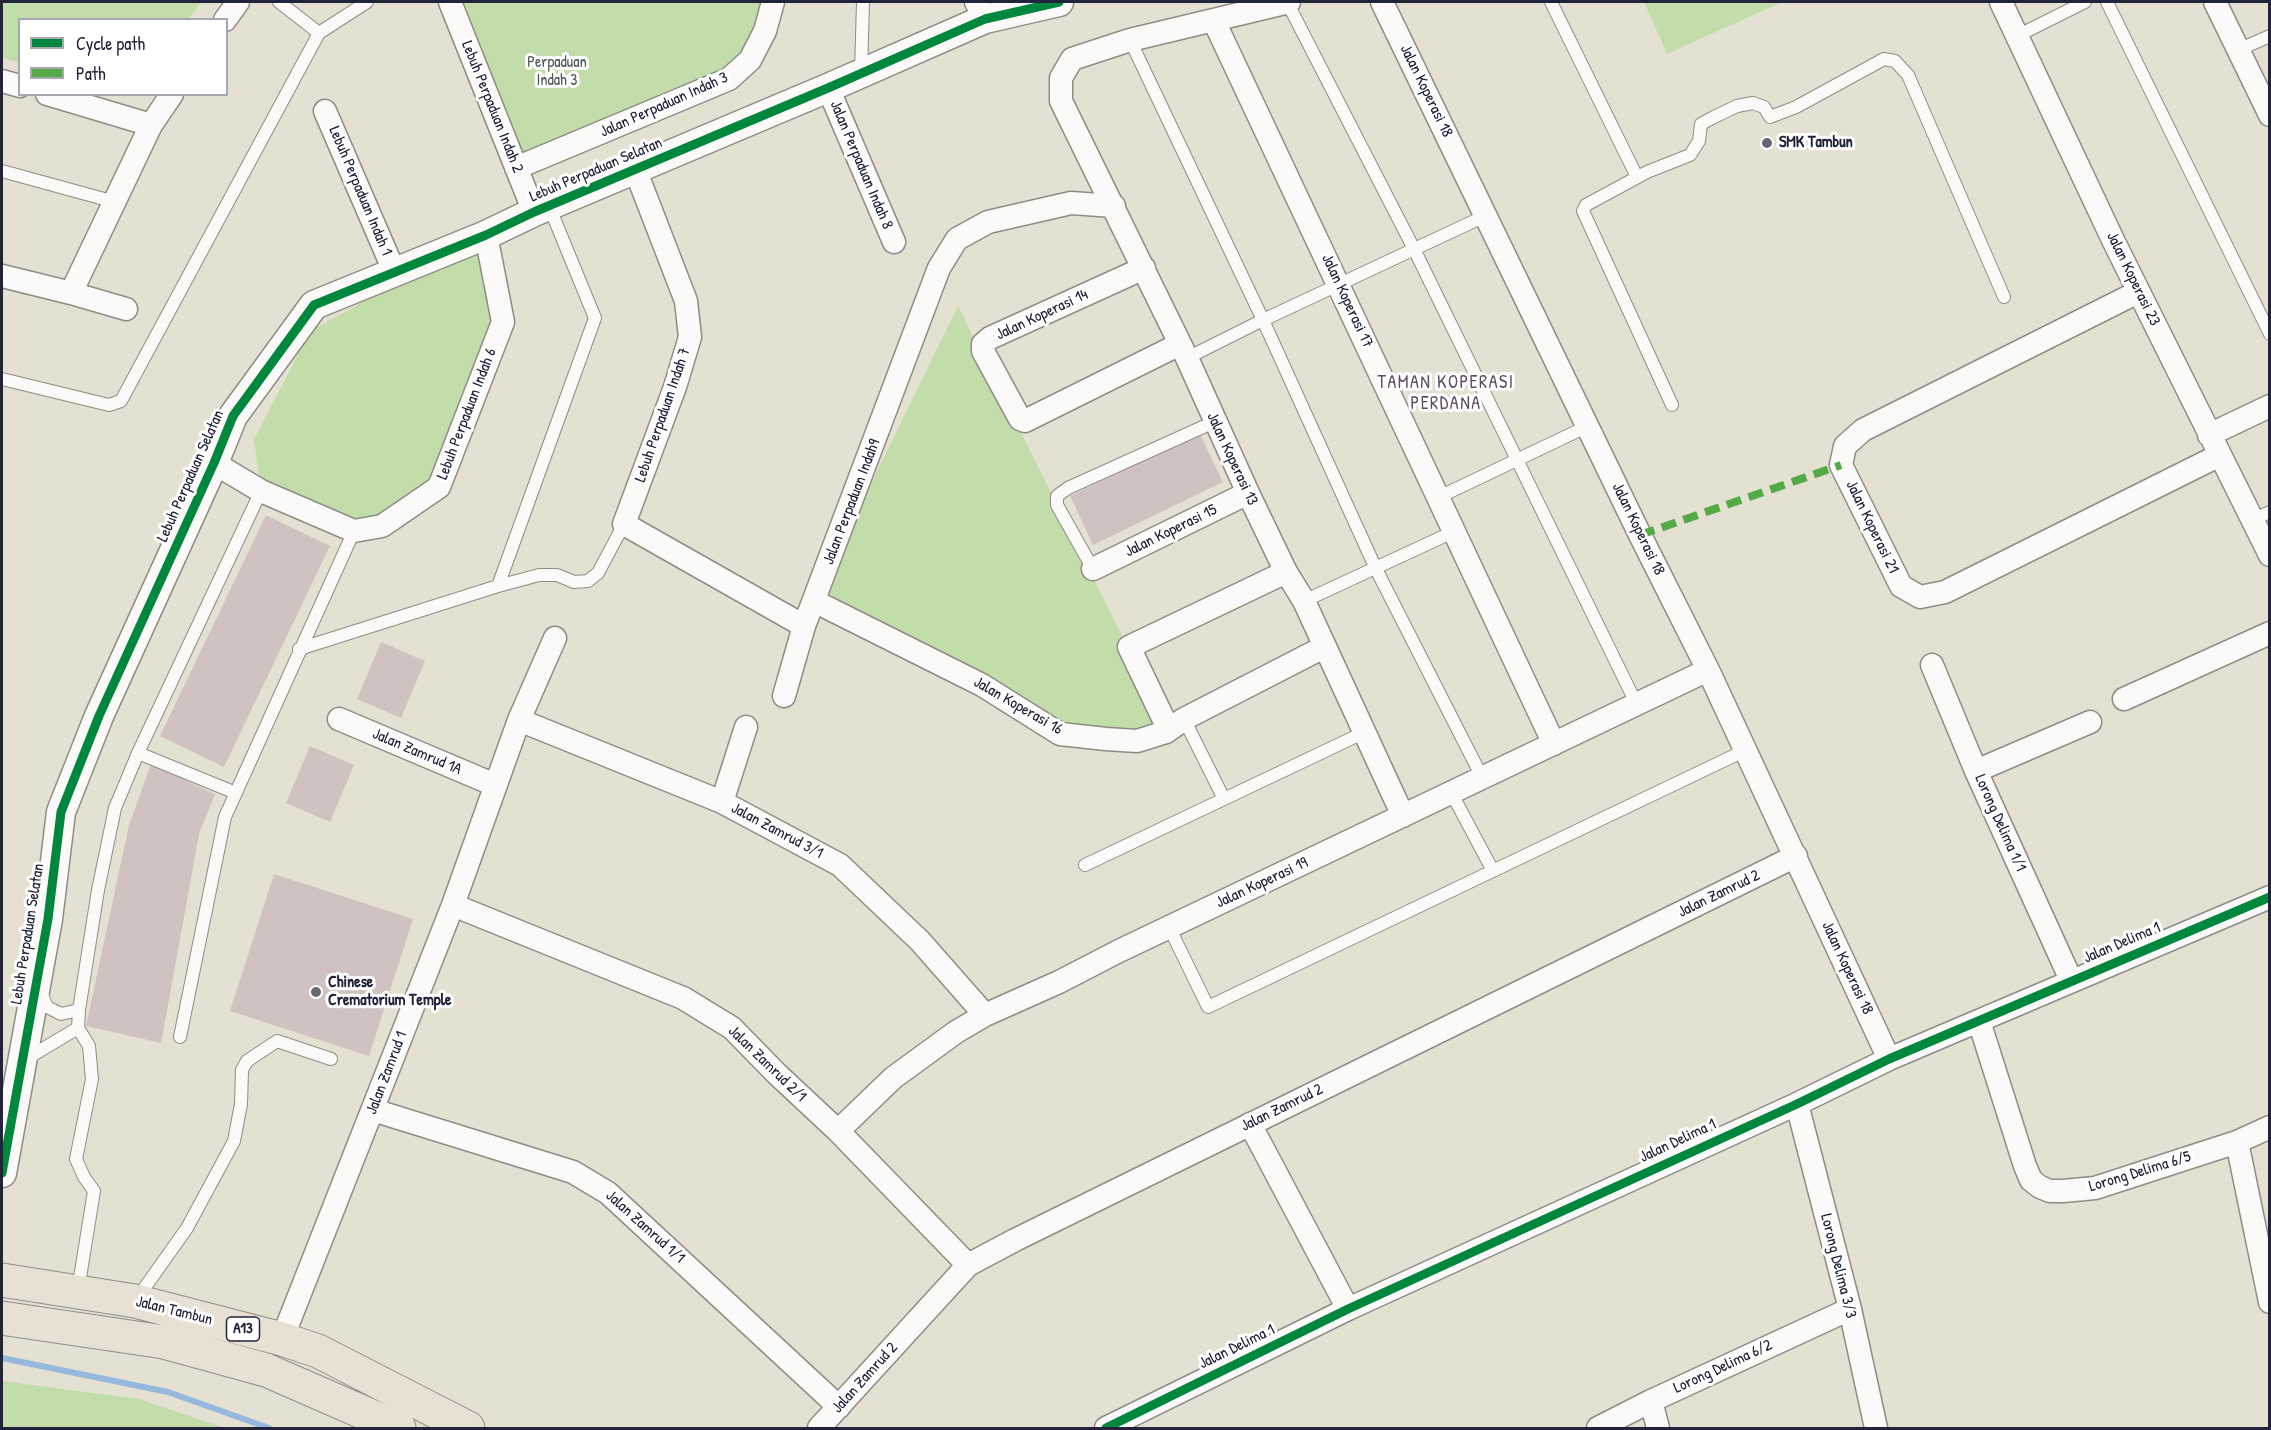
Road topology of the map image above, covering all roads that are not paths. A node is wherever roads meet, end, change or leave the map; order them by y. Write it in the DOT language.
graph roads {
  1 [pos="238,2"];
  2 [pos="279,2"];
  3 [pos="367,2"];
  4 [pos="450,2"];
  5 [pos="773,2"];
  6 [pos="863,2"];
  7 [pos="1059,2"];
  8 [pos="1288,2"];
  9 [pos="1382,2"];
  10 [pos="1551,2"];
  11 [pos="2001,2"];
  12 [pos="2085,2"];
  13 [pos="2107,2"];
  14 [pos="2215,2"];
  15 [pos="980,10"];
  16 [pos="226,18"];
  17 [pos="1214,21"];
  18 [pos="319,33"];
  19 [pos="2017,36"];
  20 [pos="2270,36"];
  21 [pos="1130,40"];
  22 [pos="2238,50"];
  23 [pos="861,74"];
  24 [pos="2,81"];
  25 [pos="18,85"];
  26 [pos="828,88"];
  27 [pos="54,96"];
  28 [pos="171,96"];
  29 [pos="326,111"];
  30 [pos="2270,115"];
  31 [pos="151,124"];
  32 [pos="516,168"];
  33 [pos="635,170"];
  34 [pos="2,171"];
  35 [pos="1637,177"];
  36 [pos="115,202"];
  37 [pos="1114,206"];
  38 [pos="541,209"];
  39 [pos="1487,215"];
  40 [pos="486,235"];
  41 [pos="894,242"];
  42 [pos="1414,249"];
  43 [pos="1144,268"];
  44 [pos="394,271"];
  45 [pos="2,276"];
  46 [pos="1339,284"];
  47 [pos="2138,292"];
  48 [pos="71,293"];
  49 [pos="2004,297"];
  50 [pos="126,309"];
  51 [pos="1263,320"];
  52 [pos="2270,334"];
  53 [pos="1183,351"];
  54 [pos="2,379"];
  55 [pos="1672,405"];
  56 [pos="2270,406"];
  57 [pos="1214,422"];
  58 [pos="1588,426"];
  59 [pos="2210,435"];
  60 [pos="2220,455"];
  61 [pos="1518,459"];
  62 [pos="214,463"];
  63 [pos="261,491"];
  64 [pos="1248,493"];
  65 [pos="1439,497"];
  66 [pos="2261,516"];
  67 [pos="624,524"];
  68 [pos="354,531"];
  69 [pos="1453,532"];
  70 [pos="2270,555"];
  71 [pos="1094,569"];
  72 [pos="1376,569"];
  73 [pos="1286,572"];
  74 [pos="498,586"];
  75 [pos="814,601"];
  76 [pos="1304,601"];
  77 [pos="804,626"];
  78 [pos="2270,633"];
  79 [pos="555,638"];
  80 [pos="1324,646"];
  81 [pos="299,649"];
  82 [pos="1932,665"];
  83 [pos="1708,670"];
  84 [pos="784,696"];
  85 [pos="2124,699"];
  86 [pos="1636,705"];
  87 [pos="339,719"];
  88 [pos="519,720"];
  89 [pos="2090,722"];
  90 [pos="1175,725"];
  91 [pos="746,727"];
  92 [pos="1365,732"];
  93 [pos="1554,744"];
  94 [pos="1746,750"];
  95 [pos="138,753"];
  96 [pos="1976,771"];
  97 [pos="1483,779"];
  98 [pos="495,784"];
  99 [pos="236,793"];
  100 [pos="1452,794"];
  101 [pos="1224,799"];
  102 [pos="722,802"];
  103 [pos="1403,816"];
  104 [pos="1796,856"];
  105 [pos="1085,866"];
  106 [pos="1493,871"];
  107 [pos="2270,897"];
  108 [pos="453,905"];
  109 [pos="1169,927"];
  110 [pos="2071,980"];
  111 [pos="37,983"];
  112 [pos="79,1010"];
  113 [pos="986,1015"];
  114 [pos="1979,1021"];
  115 [pos="78,1028"];
  116 [pos="180,1037"];
  117 [pos="331,1059"];
  118 [pos="1889,1059"];
  119 [pos="22,1062"];
  120 [pos="1797,1104"];
  121 [pos="373,1110"];
  122 [pos="1250,1124"];
  123 [pos="2270,1127"];
  124 [pos="838,1131"];
  125 [pos="2237,1142"];
  126 [pos="2,1173"];
  127 [pos="968,1265"];
  128 [pos="2,1280"];
  129 [pos="78,1291"];
  130 [pos="135,1301"];
  131 [pos="2270,1302"];
  132 [pos="1347,1309"];
  133 [pos="1850,1309"];
  134 [pos="2,1318"];
  135 [pos="282,1339"];
  136 [pos="1651,1401"];
  137 [pos="839,1407"];
  138 [pos="1112,1427"];
  139 [pos="399,1428"];
  140 [pos="468,1428"];
  141 [pos="819,1428"];
  142 [pos="1598,1428"];
  143 [pos="1658,1428"];
  144 [pos="1876,1428"];
  1 -- 16 [label="street"];
  2 -- 18 [label="lane"];
  3 -- 18 [label="lane"];
  4 -- 32 [label="street, Lebuh Perpaduan Indah 2"];
  5 -- 32 [label="street, Jalan Perpaduan Indah 3"];
  6 -- 23 [label="lane"];
  7 -- 15 [label="street, Lebuh Perpaduan Selatan"];
  8 -- 17 [label="street"];
  8 -- 42 [label="lane"];
  9 -- 39 [label="street, Jalan Koperasi 18"];
  10 -- 35 [label="lane"];
  11 -- 19 [label="street, Jalan Koperasi 23"];
  12 -- 19 [label="lane"];
  13 -- 52 [label="lane"];
  14 -- 22 [label="street"];
  15 -- 23 [label="street, Lebuh Perpaduan Selatan"];
  17 -- 21 [label="street"];
  17 -- 46 [label="street, Jalan Koperasi 17"];
  18 -- 54 [label="lane"];
  19 -- 47 [label="street, Jalan Koperasi 23"];
  20 -- 22 [label="lane"];
  21 -- 37 [label="street, Jalan Koperasi 13"];
  21 -- 51 [label="lane"];
  22 -- 30 [label="street"];
  23 -- 26 [label="street, Lebuh Perpaduan Selatan"];
  24 -- 25 [label="street"];
  26 -- 33 [label="street, Lebuh Perpaduan Selatan"];
  26 -- 41 [label="street, Jalan Perpaduan Indah 8"];
  27 -- 31 [label="street"];
  28 -- 31 [label="street"];
  29 -- 44 [label="street, Lebuh Perpaduan Indah 1"];
  31 -- 36 [label="street"];
  32 -- 38 [label="street, Lebuh Perpaduan Indah 2"];
  33 -- 38 [label="street, Lebuh Perpaduan Selatan"];
  33 -- 67 [label="street, Lebuh Perpaduan Indah 7"];
  34 -- 36 [label="lane"];
  35 -- 49 [label="lane"];
  35 -- 55 [label="lane"];
  36 -- 48 [label="street"];
  37 -- 43 [label="street, Jalan Koperasi 13"];
  37 -- 75 [label="street, Jalan Perpaduan Indah9"];
  38 -- 40 [label="street, Lebuh Perpaduan Selatan"];
  38 -- 74 [label="lane"];
  39 -- 42 [label="lane"];
  39 -- 58 [label="street, Jalan Koperasi 18"];
  40 -- 44 [label="street, Lebuh Perpaduan Selatan"];
  40 -- 68 [label="street, Lebuh Perpaduan Indah 6"];
  42 -- 46 [label="lane"];
  42 -- 61 [label="lane"];
  43 -- 53 [label="street, Jalan Koperasi 13"];
  43 -- 53 [label="street, Jalan Koperasi 14"];
  44 -- 62 [label="street, Lebuh Perpaduan Selatan"];
  45 -- 48 [label="street"];
  46 -- 51 [label="lane"];
  46 -- 65 [label="street, Jalan Koperasi 17"];
  47 -- 59 [label="street, Jalan Koperasi 23"];
  47 -- 60 [label="street, Jalan Koperasi 21"];
  48 -- 50 [label="street"];
  51 -- 53 [label="lane"];
  51 -- 72 [label="lane"];
  53 -- 57 [label="street, Jalan Koperasi 13"];
  56 -- 59 [label="street"];
  57 -- 64 [label="street, Jalan Koperasi 13"];
  57 -- 71 [label="lane"];
  58 -- 61 [label="lane"];
  58 -- 83 [label="street, Jalan Koperasi 18"];
  59 -- 60 [label="street, Jalan Koperasi 23"];
  60 -- 66 [label="street, Jalan Koperasi 23"];
  61 -- 65 [label="lane"];
  61 -- 86 [label="lane"];
  62 -- 63 [label="street"];
  62 -- 111 [label="street, Lebuh Perpaduan Selatan"];
  63 -- 68 [label="street"];
  63 -- 95 [label="lane"];
  64 -- 71 [label="street, Jalan Koperasi 15"];
  64 -- 73 [label="street, Jalan Koperasi 13"];
  65 -- 69 [label="street, Jalan Koperasi 17"];
  66 -- 70 [label="street, Jalan Koperasi 23"];
  67 -- 74 [label="lane"];
  67 -- 77 [label="street"];
  68 -- 81 [label="lane"];
  69 -- 72 [label="lane"];
  69 -- 93 [label="street, Jalan Koperasi 17"];
  72 -- 76 [label="lane"];
  72 -- 97 [label="lane"];
  73 -- 76 [label="street, Jalan Koperasi 13"];
  73 -- 90 [label="street"];
  74 -- 81 [label="lane"];
  75 -- 77 [label="street, Jalan Perpaduan Indah9"];
  75 -- 90 [label="street, Jalan Koperasi 16"];
  76 -- 80 [label="street, Jalan Koperasi 13"];
  77 -- 84 [label="street, Jalan Perpaduan Indah9"];
  78 -- 85 [label="street"];
  79 -- 88 [label="street, Jalan Zamrud 1"];
  80 -- 90 [label="street, Jalan Koperasi 16"];
  80 -- 92 [label="street, Jalan Koperasi 13"];
  81 -- 99 [label="lane"];
  82 -- 96 [label="street, Lorong Delima 1/1"];
  83 -- 86 [label="street, Jalan Koperasi 19"];
  83 -- 94 [label="street, Jalan Koperasi 18"];
  86 -- 93 [label="street, Jalan Koperasi 19"];
  87 -- 98 [label="street, Jalan Zamrud 1A"];
  88 -- 98 [label="street, Jalan Zamrud 1"];
  88 -- 102 [label="street, Jalan Zamrud 3/1"];
  89 -- 96 [label="street"];
  90 -- 101 [label="lane"];
  91 -- 102 [label="street"];
  92 -- 101 [label="lane"];
  92 -- 103 [label="street, Jalan Koperasi 13"];
  93 -- 97 [label="street, Jalan Koperasi 19"];
  94 -- 104 [label="street, Jalan Koperasi 18"];
  94 -- 106 [label="lane"];
  95 -- 99 [label="lane"];
  95 -- 112 [label="lane"];
  96 -- 110 [label="street, Lorong Delima 1/1"];
  97 -- 100 [label="street, Jalan Koperasi 19"];
  98 -- 108 [label="street, Jalan Zamrud 1"];
  99 -- 116 [label="lane"];
  100 -- 103 [label="street, Jalan Koperasi 19"];
  100 -- 106 [label="lane"];
  101 -- 105 [label="lane"];
  102 -- 113 [label="street, Jalan Zamrud 3/1"];
  103 -- 109 [label="street, Jalan Koperasi 19"];
  104 -- 118 [label="street, Jalan Koperasi 18"];
  104 -- 122 [label="street, Jalan Zamrud 2"];
  106 -- 109 [label="lane"];
  107 -- 110 [label="street, Jalan Delima 1"];
  108 -- 121 [label="street, Jalan Zamrud 1"];
  108 -- 124 [label="street, Jalan Zamrud 2/1"];
  109 -- 113 [label="street, Jalan Koperasi 19"];
  110 -- 114 [label="street, Jalan Delima 1"];
  111 -- 112 [label="lane"];
  111 -- 119 [label="street, Lebuh Perpaduan Selatan"];
  112 -- 115 [label="lane"];
  113 -- 124 [label="street, Jalan Koperasi 19"];
  114 -- 118 [label="street, Jalan Delima 1"];
  114 -- 125 [label="street, Lorong Delima 6/5"];
  115 -- 119 [label="lane"];
  115 -- 129 [label="lane"];
  117 -- 130 [label="lane"];
  118 -- 120 [label="street, Jalan Delima 1"];
  119 -- 126 [label="street, Lebuh Perpaduan Selatan"];
  120 -- 132 [label="street, Jalan Delima 1"];
  120 -- 133 [label="street, Lorong Delima 3/3"];
  121 -- 135 [label="street, Jalan Zamrud 1"];
  121 -- 137 [label="street, Jalan Zamrud 1/1"];
  122 -- 127 [label="street, Jalan Zamrud 2"];
  122 -- 132 [label="street"];
  123 -- 125 [label="street, Lorong Delima 6/5"];
  124 -- 127 [label="street, Jalan Zamrud 2/1"];
  125 -- 131 [label="street"];
  127 -- 137 [label="street, Jalan Zamrud 2"];
  128 -- 129 [label="main road, Jalan Tambun / A13"];
  129 -- 130 [label="main road, Jalan Tambun / A13"];
  130 -- 135 [label="main road, Jalan Tambun / A13"];
  132 -- 138 [label="street, Jalan Delima 1"];
  133 -- 136 [label="street, Lorong Delima 6/2"];
  133 -- 144 [label="street, Lorong Delima 3/3"];
  134 -- 139 [label="main road, Jalan Tambun / A13"];
  135 -- 140 [label="main road, Jalan Tambun / A13"];
  136 -- 142 [label="street, Lorong Delima 6/2"];
  136 -- 143 [label="street"];
  137 -- 141 [label="street, Jalan Zamrud 2"];
}
